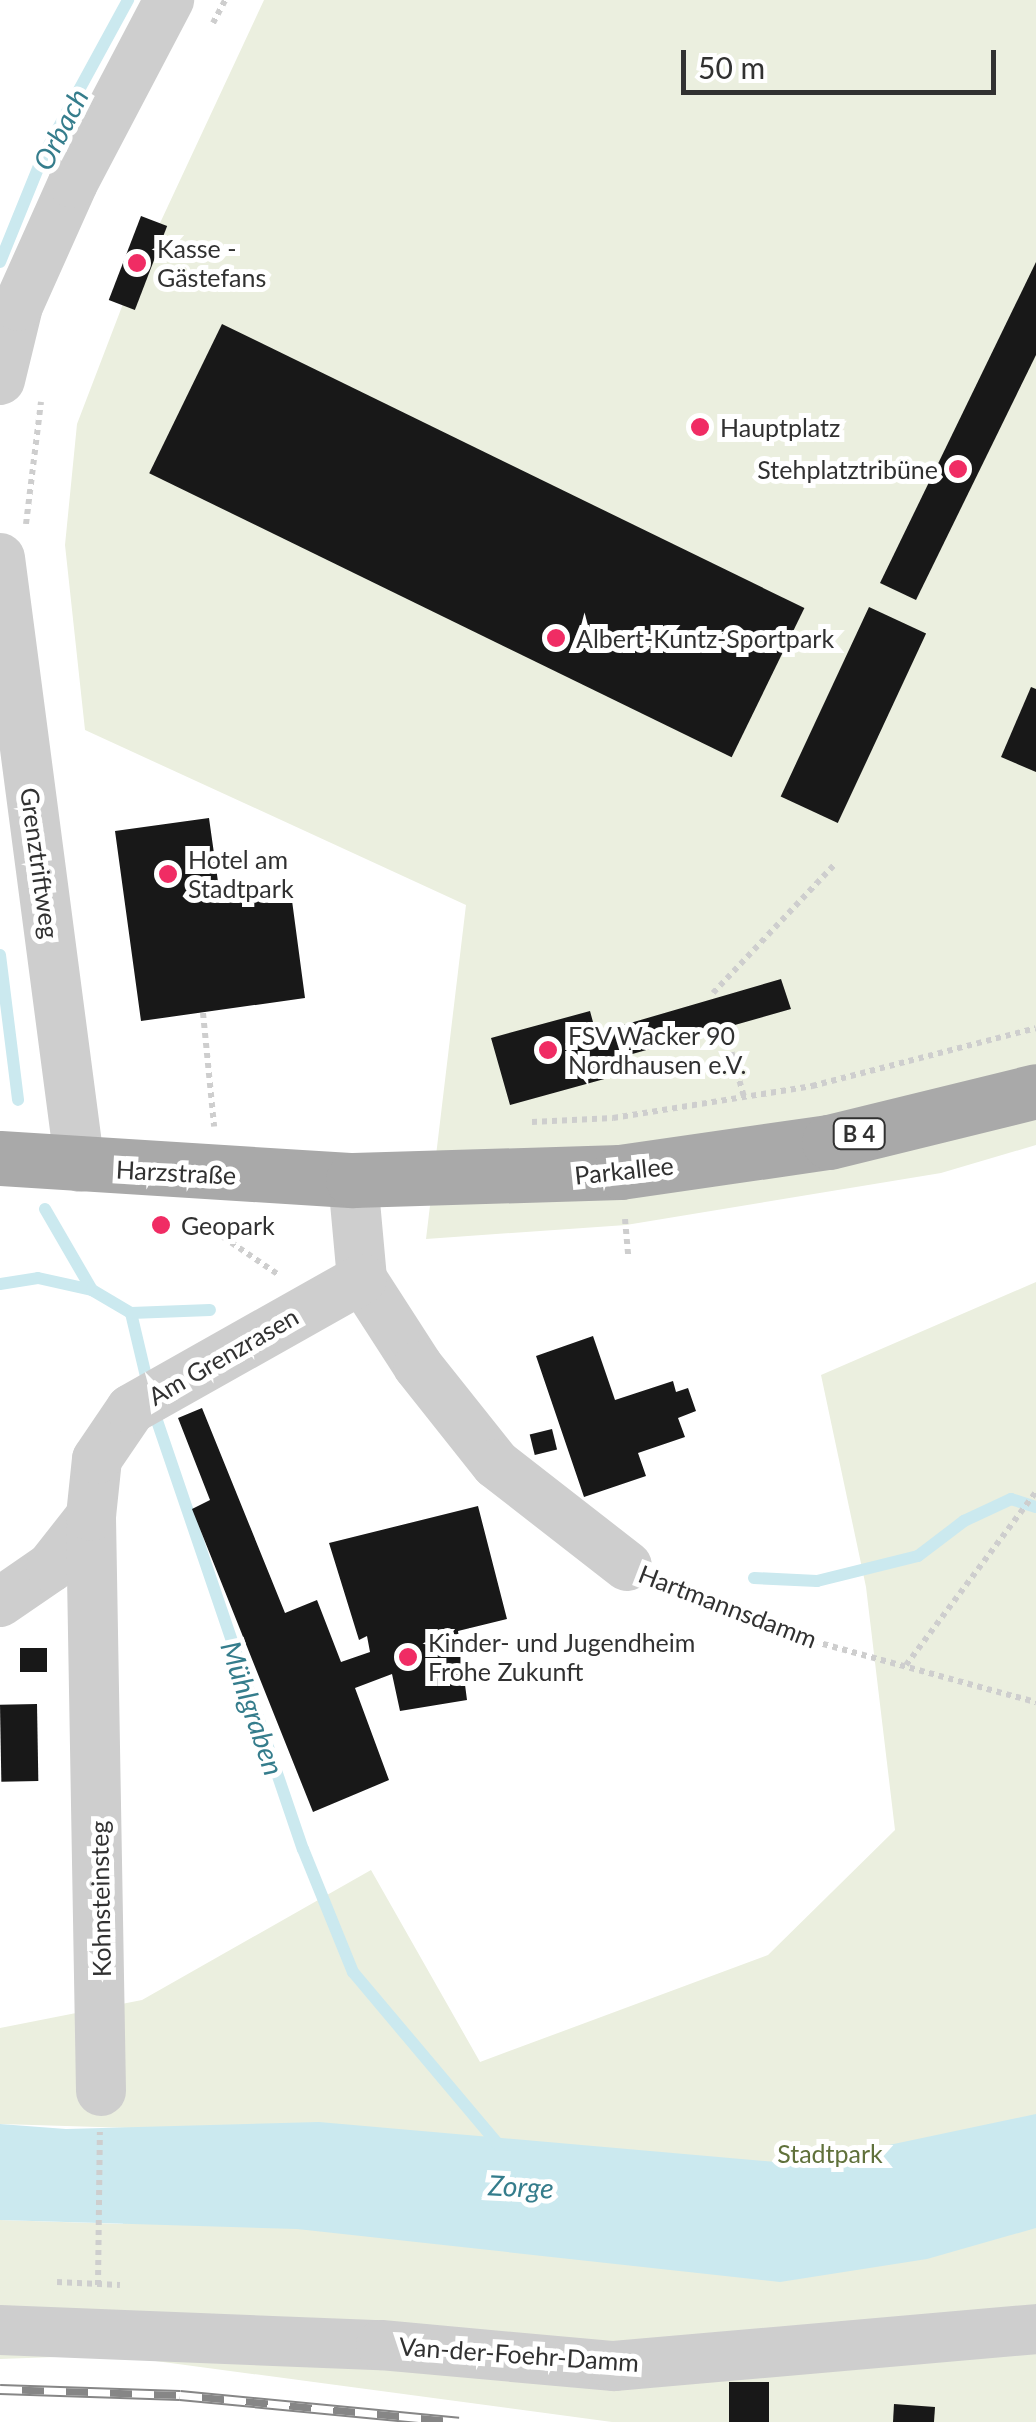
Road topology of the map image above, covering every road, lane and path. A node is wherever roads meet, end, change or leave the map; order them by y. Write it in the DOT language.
graph roads {
  1 [pos="170,0"];
  2 [pos="225,0"];
  3 [pos="206,35"];
  4 [pos="22,386"];
  5 [pos="14,551"];
  6 [pos="834,866"];
  7 [pos="713,992"];
  8 [pos="203,1013"];
  9 [pos="1036,1028"];
  10 [pos="726,1034"];
  11 [pos="1036,1092"];
  12 [pos="744,1097"];
  13 [pos="519,1123"];
  14 [pos="196,1132"];
  15 [pos="214,1132"];
  16 [pos="234,1132"];
  17 [pos="0,1158"];
  18 [pos="80,1167"];
  19 [pos="353,1180"];
  20 [pos="188,1214"];
  21 [pos="362,1279"];
  22 [pos="319,1302"];
  23 [pos="1036,1493"];
  24 [pos="91,1516"];
  25 [pos="627,1566"];
  26 [pos="0,1602"];
  27 [pos="906,1665"];
  28 [pos="1036,1702"];
  29 [pos="100,2091"];
  30 [pos="98,2283"];
  31 [pos="1036,2329"];
  32 [pos="0,2330"];
  1 -- 4 [label="street"];
  2 -- 3 [label="path"];
  4 -- 5 [label="path"];
  5 -- 18 [label="street, Grenztriftweg"];
  6 -- 7 [label="path"];
  8 -- 15 [label="path"];
  9 -- 12 [label="path"];
  10 -- 12 [label="path"];
  11 -- 19 [label="main road, Parkallee / B 4"];
  12 -- 13 [label="path"];
  14 -- 15 [label="path"];
  15 -- 16 [label="path"];
  17 -- 18 [label="main road, Harzstraße / B 4"];
  18 -- 19 [label="main road, Harzstraße / B 4"];
  19 -- 21 [label="street"];
  20 -- 22 [label="path"];
  21 -- 22 [label="street"];
  21 -- 25 [label="street, Hartmannsdamm"];
  22 -- 24 [label="street, Am Grenzrasen"];
  23 -- 27 [label="path"];
  24 -- 26 [label="street"];
  24 -- 29 [label="street, Kohnsteinsteg"];
  25 -- 27 [label="path, Hartmannsdamm"];
  27 -- 28 [label="path, Hartmannsdamm"];
  29 -- 30 [label="path"];
  31 -- 32 [label="street, Van-der-Foehr-Damm"];
}
